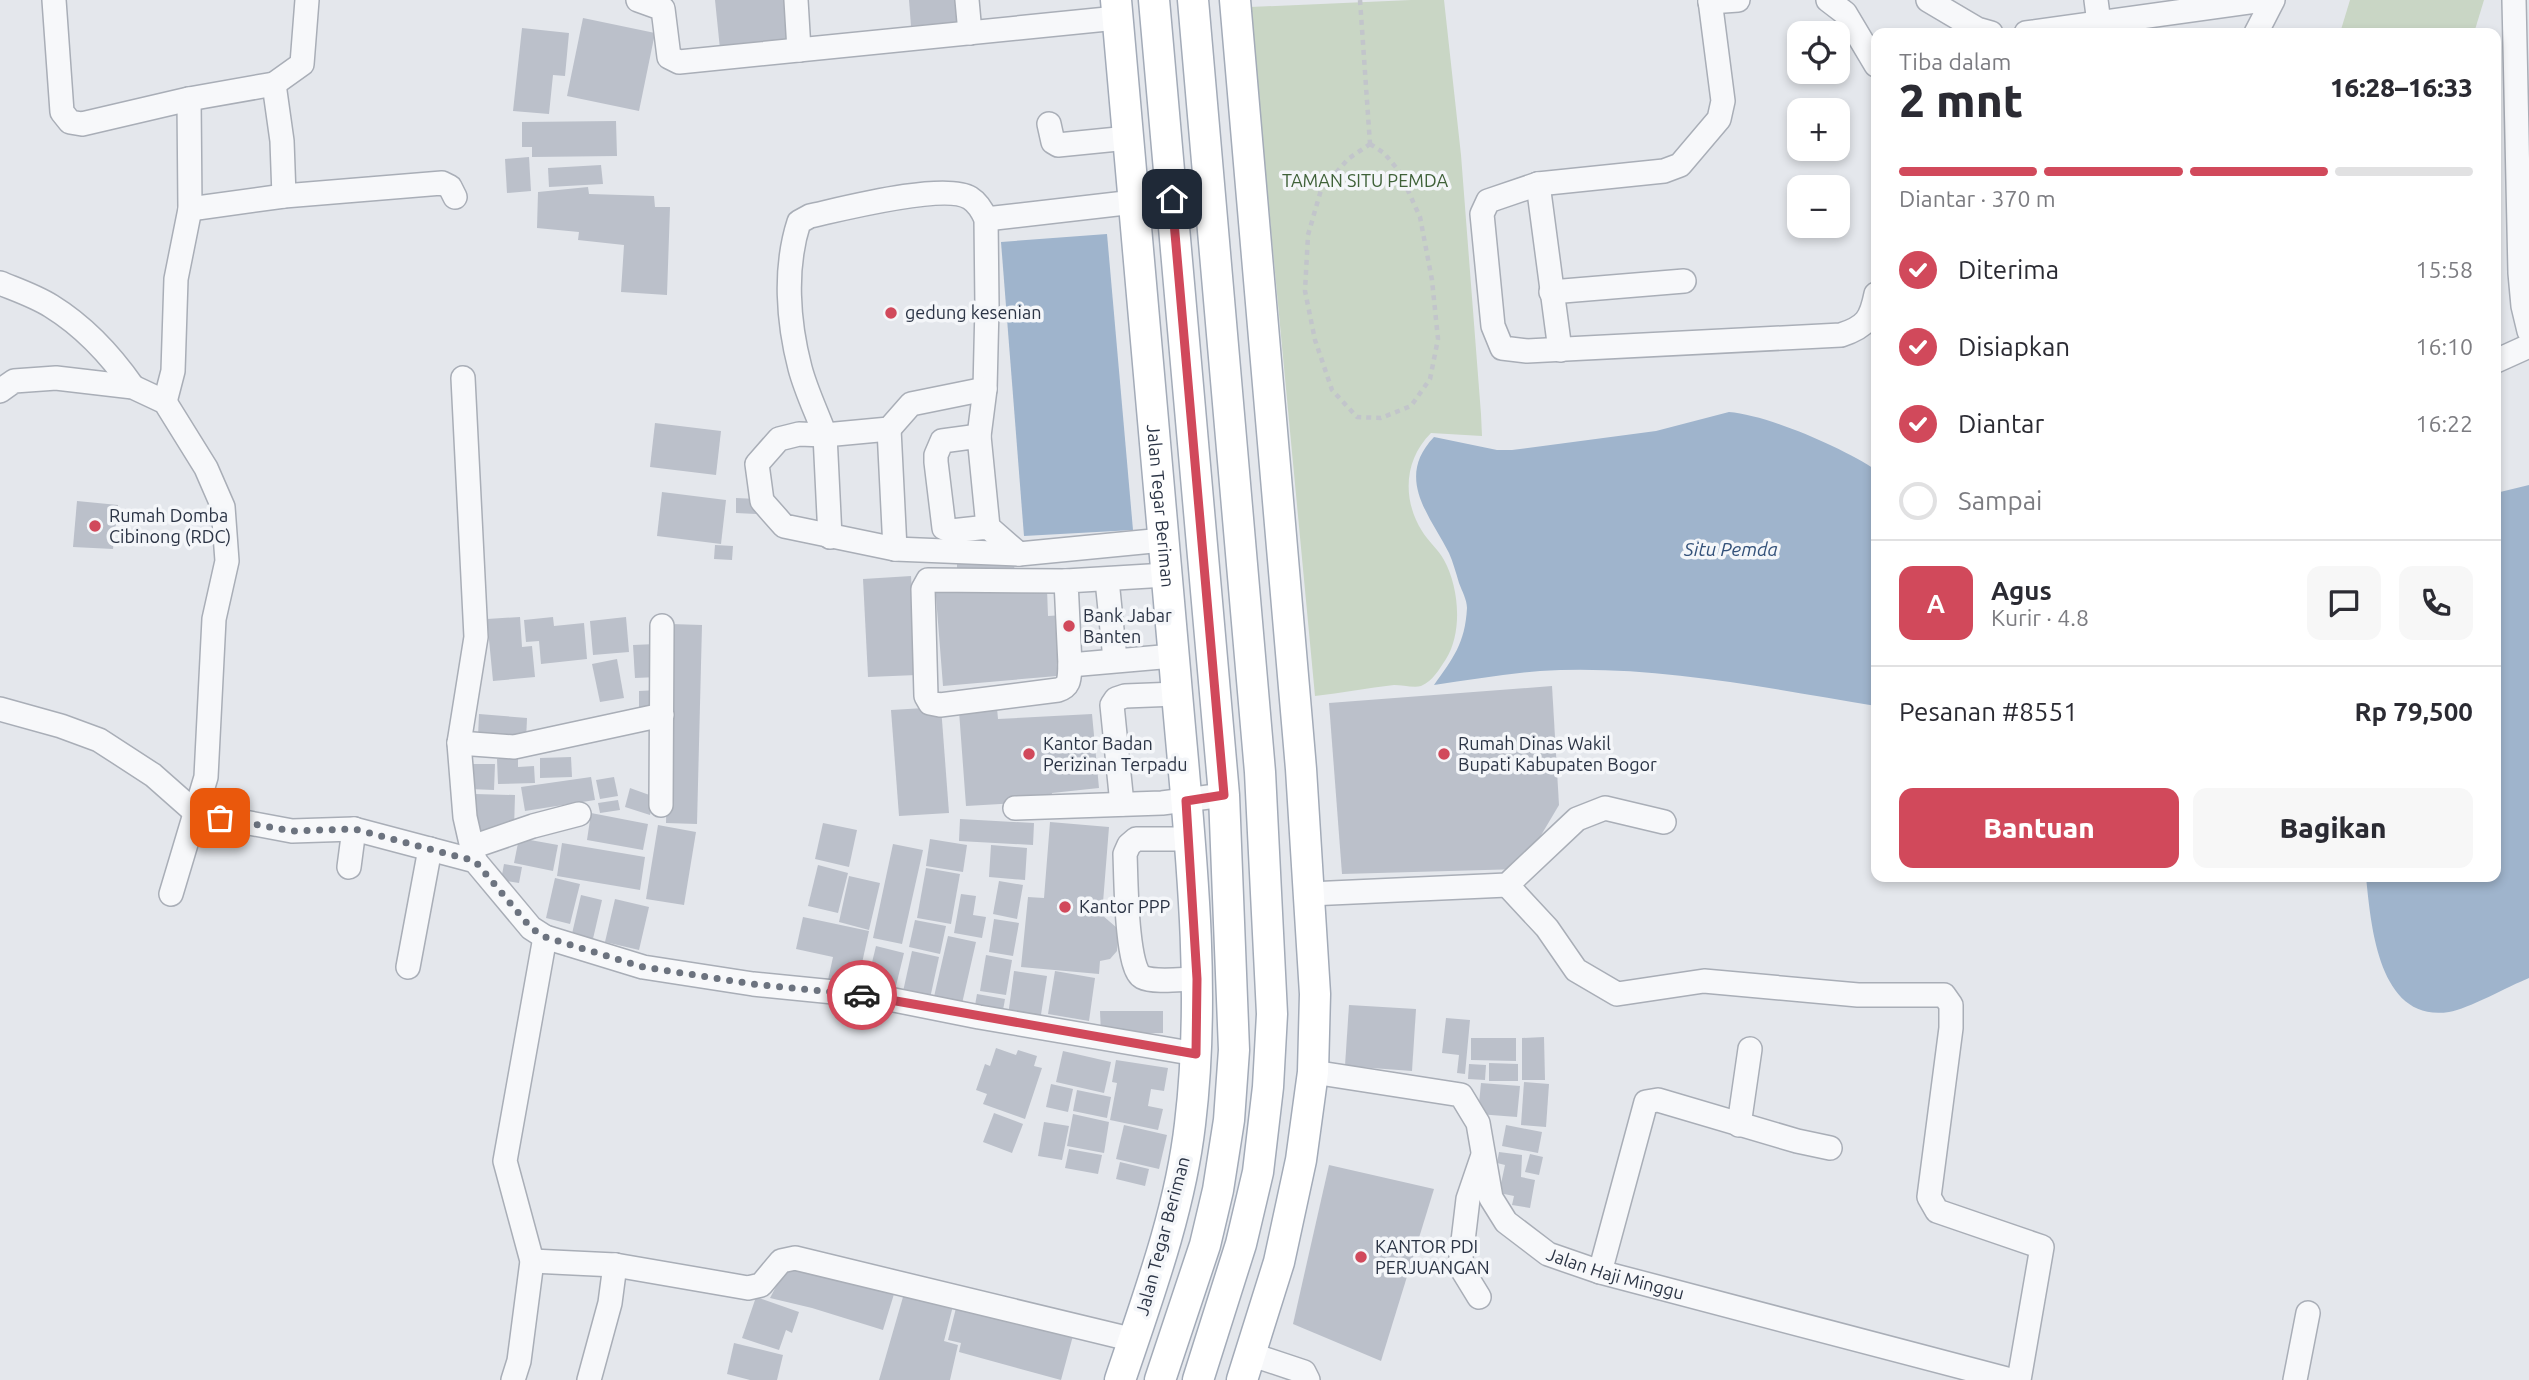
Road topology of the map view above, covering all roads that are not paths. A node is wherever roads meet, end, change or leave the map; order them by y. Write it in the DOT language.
graph roads {
  1 [pos="54,0"];
  2 [pos="307,0"];
  3 [pos="638,0"];
  4 [pos="796,0"];
  5 [pos="967,0"];
  6 [pos="1154,0"];
  7 [pos="1193,0"];
  8 [pos="1235,0"];
  9 [pos="1738,0"];
  10 [pos="1828,0"];
  11 [pos="1928,0"];
  12 [pos="2096,0"];
  13 [pos="2263,0"];
  14 [pos="2273,0"];
  15 [pos="2514,0"];
  16 [pos="1710,1"];
  17 [pos="663,4"];
  18 [pos="1117,9"];
  19 [pos="2098,23"];
  20 [pos="1975,28"];
  21 [pos="2062,28"];
  22 [pos="2259,28"];
  23 [pos="970,33"];
  24 [pos="799,50"];
  25 [pos="1871,57"];
  26 [pos="274,84"];
  27 [pos="189,99"];
  28 [pos="1049,124"];
  29 [pos="1128,138"];
  30 [pos="1538,184"];
  31 [pos="284,196"];
  32 [pos="455,197"];
  33 [pos="1172,199"];
  34 [pos="1134,202"];
  35 [pos="190,209"];
  36 [pos="986,219"];
  37 [pos="1684,281"];
  38 [pos="0,283"];
  39 [pos="1551,292"];
  40 [pos="1871,315"];
  41 [pos="2529,331"];
  42 [pos="2529,346"];
  43 [pos="1560,350"];
  44 [pos="2501,359"];
  45 [pos="463,378"];
  46 [pos="133,387"];
  47 [pos="985,389"];
  48 [pos="0,391"];
  49 [pos="165,402"];
  50 [pos="1228,409"];
  51 [pos="1190,413"];
  52 [pos="888,429"];
  53 [pos="825,435"];
  54 [pos="979,436"];
  55 [pos="988,527"];
  56 [pos="830,537"];
  57 [pos="1163,540"];
  58 [pos="895,549"];
  59 [pos="1018,554"];
  60 [pos="1166,575"];
  61 [pos="1107,580"];
  62 [pos="1066,581"];
  63 [pos="662,626"];
  64 [pos="1173,656"];
  65 [pos="1115,659"];
  66 [pos="1070,665"];
  67 [pos="1177,694"];
  68 [pos="0,709"];
  69 [pos="662,715"];
  70 [pos="459,743"];
  71 [pos="1301,769"];
  72 [pos="1260,772"];
  73 [pos="1224,795"];
  74 [pos="1186,801"];
  75 [pos="1122,804"];
  76 [pos="661,806"];
  77 [pos="1015,808"];
  78 [pos="196,813"];
  79 [pos="579,814"];
  80 [pos="1664,822"];
  81 [pos="354,829"];
  82 [pos="1189,839"];
  83 [pos="430,849"];
  84 [pos="473,854"];
  85 [pos="349,867"];
  86 [pos="1507,885"];
  87 [pos="171,894"];
  88 [pos="1309,894"];
  89 [pos="545,937"];
  90 [pos="408,967"];
  91 [pos="1197,979"];
  92 [pos="1750,1049"];
  93 [pos="1196,1054"];
  94 [pos="1313,1072"];
  95 [pos="1740,1125"];
  96 [pos="1830,1148"];
  97 [pos="1483,1156"];
  98 [pos="532,1261"];
  99 [pos="615,1265"];
  100 [pos="1600,1272"];
  101 [pos="1479,1297"];
  102 [pos="2308,1313"];
  103 [pos="1133,1340"];
  104 [pos="1246,1367"];
  105 [pos="513,1380"];
  106 [pos="589,1380"];
  107 [pos="1120,1380"];
  108 [pos="1160,1380"];
  109 [pos="1198,1380"];
  110 [pos="1308,1380"];
  111 [pos="2011,1380"];
  112 [pos="2019,1380"];
  113 [pos="2295,1380"];
  1 -- 27 [label="street"];
  2 -- 26 [label="street"];
  3 -- 17 [label="street"];
  4 -- 24 [label="street"];
  5 -- 23 [label="street"];
  6 -- 33 [label="main road"];
  7 -- 50 [label="main road"];
  8 -- 71 [label="main road"];
  9 -- 16 [label="street"];
  10 -- 25 [label="street"];
  11 -- 20 [label="street"];
  12 -- 19 [label="street"];
  13 -- 19 [label="street"];
  14 -- 22 [label="street"];
  15 -- 41 [label="street"];
  16 -- 30 [label="street"];
  17 -- 24 [label="street"];
  18 -- 23 [label="street"];
  18 -- 29 [label="main road, Jalan Tegar Beriman"];
  19 -- 21 [label="street"];
  23 -- 24 [label="street"];
  26 -- 27 [label="street"];
  26 -- 31 [label="street"];
  27 -- 35 [label="street"];
  28 -- 29 [label="street"];
  29 -- 34 [label="main road, Jalan Tegar Beriman"];
  30 -- 39 [label="street"];
  30 -- 43 [label="street"];
  31 -- 32 [label="street"];
  31 -- 35 [label="street"];
  33 -- 34 [label="main road"];
  33 -- 51 [label="main road"];
  34 -- 36 [label="street"];
  34 -- 57 [label="main road, Jalan Tegar Beriman"];
  35 -- 49 [label="street"];
  36 -- 47 [label="street"];
  36 -- 53 [label="street"];
  37 -- 39 [label="street"];
  38 -- 46 [label="street"];
  39 -- 43 [label="street"];
  40 -- 43 [label="street"];
  42 -- 44 [label="street"];
  45 -- 70 [label="street"];
  46 -- 48 [label="street"];
  46 -- 49 [label="street"];
  47 -- 52 [label="street"];
  47 -- 54 [label="street"];
  49 -- 78 [label="street"];
  50 -- 51 [label="main road"];
  50 -- 72 [label="main road"];
  51 -- 73 [label="main road"];
  52 -- 53 [label="street"];
  52 -- 58 [label="street"];
  53 -- 56 [label="street"];
  53 -- 56 [label="street"];
  54 -- 55 [label="street"];
  54 -- 55 [label="street"];
  55 -- 59 [label="street"];
  56 -- 58 [label="street"];
  57 -- 59 [label="street"];
  57 -- 60 [label="main road, Jalan Tegar Beriman"];
  58 -- 59 [label="street"];
  60 -- 61 [label="street"];
  60 -- 64 [label="main road, Jalan Tegar Beriman"];
  61 -- 62 [label="street"];
  61 -- 65 [label="street"];
  62 -- 66 [label="street"];
  62 -- 66 [label="street"];
  63 -- 69 [label="street"];
  64 -- 65 [label="street"];
  64 -- 67 [label="main road, Jalan Tegar Beriman"];
  65 -- 66 [label="street"];
  67 -- 74 [label="main road, Jalan Tegar Beriman"];
  67 -- 75 [label="street"];
  68 -- 78 [label="street"];
  69 -- 70 [label="street"];
  69 -- 76 [label="street"];
  70 -- 84 [label="street"];
  71 -- 72 [label="main road"];
  71 -- 88 [label="main road"];
  72 -- 109 [label="main road"];
  73 -- 74 [label="street"];
  73 -- 108 [label="main road"];
  74 -- 75 [label="street"];
  74 -- 82 [label="main road, Jalan Tegar Beriman"];
  75 -- 77 [label="street"];
  78 -- 81 [label="street"];
  78 -- 87 [label="street"];
  79 -- 84 [label="street"];
  80 -- 86 [label="street"];
  81 -- 83 [label="street"];
  81 -- 85 [label="street"];
  82 -- 91 [label="main road, Jalan Tegar Beriman"];
  82 -- 91 [label="street"];
  83 -- 84 [label="street"];
  83 -- 90 [label="street"];
  84 -- 89 [label="street"];
  86 -- 88 [label="street"];
  86 -- 112 [label="street"];
  88 -- 94 [label="main road"];
  89 -- 93 [label="street"];
  89 -- 98 [label="street"];
  91 -- 93 [label="main road, Jalan Tegar Beriman"];
  92 -- 95 [label="street"];
  93 -- 103 [label="main road, Jalan Tegar Beriman"];
  94 -- 97 [label="street, Jalan Haji Minggu"];
  94 -- 104 [label="main road"];
  95 -- 96 [label="street"];
  95 -- 100 [label="street"];
  97 -- 100 [label="street, Jalan Haji Minggu"];
  97 -- 101 [label="street"];
  98 -- 99 [label="street"];
  98 -- 105 [label="street"];
  99 -- 103 [label="street"];
  99 -- 106 [label="street"];
  100 -- 111 [label="street, Jalan Haji Minggu"];
  102 -- 113 [label="street"];
  103 -- 107 [label="main road, Jalan Tegar Beriman"];
  104 -- 110 [label="street"];
}
